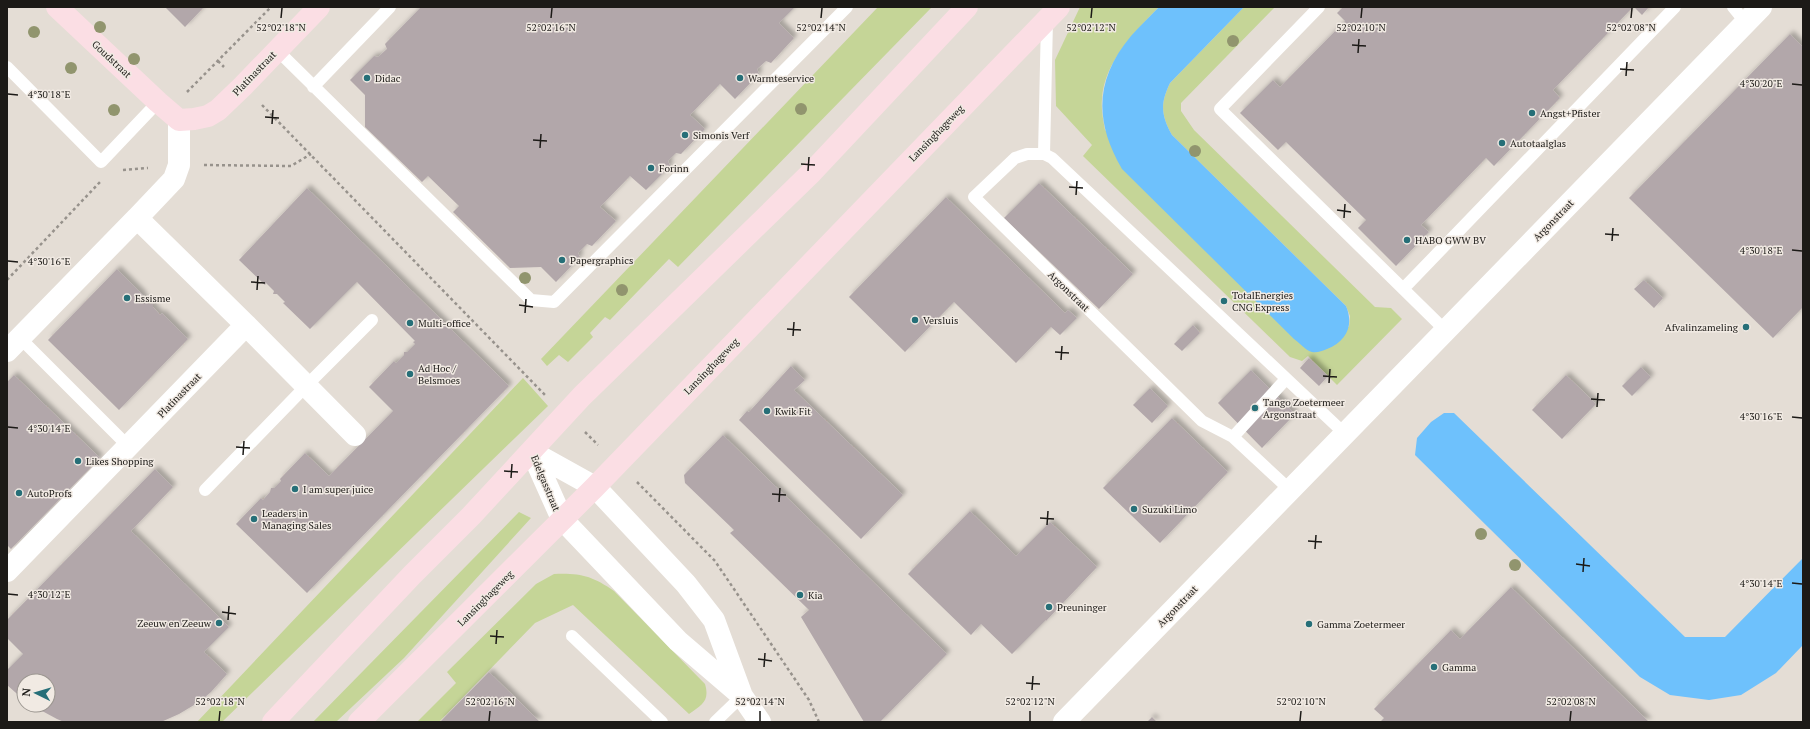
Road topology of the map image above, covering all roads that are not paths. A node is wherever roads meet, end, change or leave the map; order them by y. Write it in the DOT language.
graph roads {
  1 [pos="57,7"];
  2 [pos="319,7"];
  3 [pos="390,7"];
  4 [pos="847,7"];
  5 [pos="967,7"];
  6 [pos="1319,7"];
  7 [pos="1675,7"];
  8 [pos="1761,7"];
  9 [pos="1053,13"];
  10 [pos="1740,15"];
  11 [pos="277,50"];
  12 [pos="7,67"];
  13 [pos="314,87"];
  14 [pos="168,111"];
  15 [pos="1044,154"];
  16 [pos="137,218"];
  17 [pos="1403,289"];
  18 [pos="372,320"];
  19 [pos="246,325"];
  20 [pos="1440,336"];
  21 [pos="14,345"];
  22 [pos="1286,379"];
  23 [pos="306,386"];
  24 [pos="1344,433"];
  25 [pos="355,435"];
  26 [pos="1233,437"];
  27 [pos="128,446"];
  28 [pos="532,452"];
  29 [pos="595,487"];
  30 [pos="205,490"];
  31 [pos="1290,490"];
  32 [pos="562,519"];
  33 [pos="9,564"];
  34 [pos="572,636"];
  35 [pos="742,696"];
  36 [pos="273,722"];
  37 [pos="359,722"];
  38 [pos="662,722"];
  39 [pos="715,722"];
  40 [pos="760,722"];
  41 [pos="1064,722"];
  1 -- 14 [label="street, Goudstraat"];
  2 -- 11 [label="street, Platinastraat"];
  3 -- 13 [label="lane"];
  4 -- 13 [label="lane"];
  5 -- 28 [label="street"];
  6 -- 17 [label="lane"];
  7 -- 17 [label="lane"];
  8 -- 10 [label="street, Argonstraat"];
  9 -- 15 [label="lane"];
  9 -- 29 [label="street, Lansinghageweg"];
  10 -- 20 [label="street, Argonstraat"];
  11 -- 13 [label="lane"];
  11 -- 14 [label="street, Platinastraat"];
  12 -- 14 [label="lane"];
  14 -- 16 [label="street"];
  15 -- 22 [label="lane"];
  15 -- 26 [label="lane, Argonstraat"];
  16 -- 19 [label="street"];
  16 -- 21 [label="street"];
  17 -- 20 [label="lane"];
  18 -- 23 [label="lane"];
  19 -- 23 [label="street"];
  19 -- 27 [label="street, Platinastraat"];
  20 -- 24 [label="street, Argonstraat"];
  21 -- 27 [label="lane"];
  22 -- 24 [label="lane"];
  22 -- 26 [label="lane"];
  23 -- 25 [label="street"];
  23 -- 30 [label="lane"];
  24 -- 31 [label="street, Argonstraat"];
  26 -- 31 [label="lane, Argonstraat"];
  27 -- 33 [label="street, Platinastraat"];
  28 -- 29 [label="street, Edelgasstraat"];
  28 -- 32 [label="street, Edelgasstraat"];
  28 -- 36 [label="street"];
  29 -- 32 [label="street, Lansinghageweg"];
  29 -- 35 [label="street, Edelgasstraat"];
  31 -- 41 [label="street, Argonstraat"];
  32 -- 35 [label="street, Edelgasstraat"];
  32 -- 37 [label="street, Lansinghageweg"];
  34 -- 38 [label="lane"];
  35 -- 39 [label="lane"];
  35 -- 40 [label="street, Edelgasstraat"];
}
